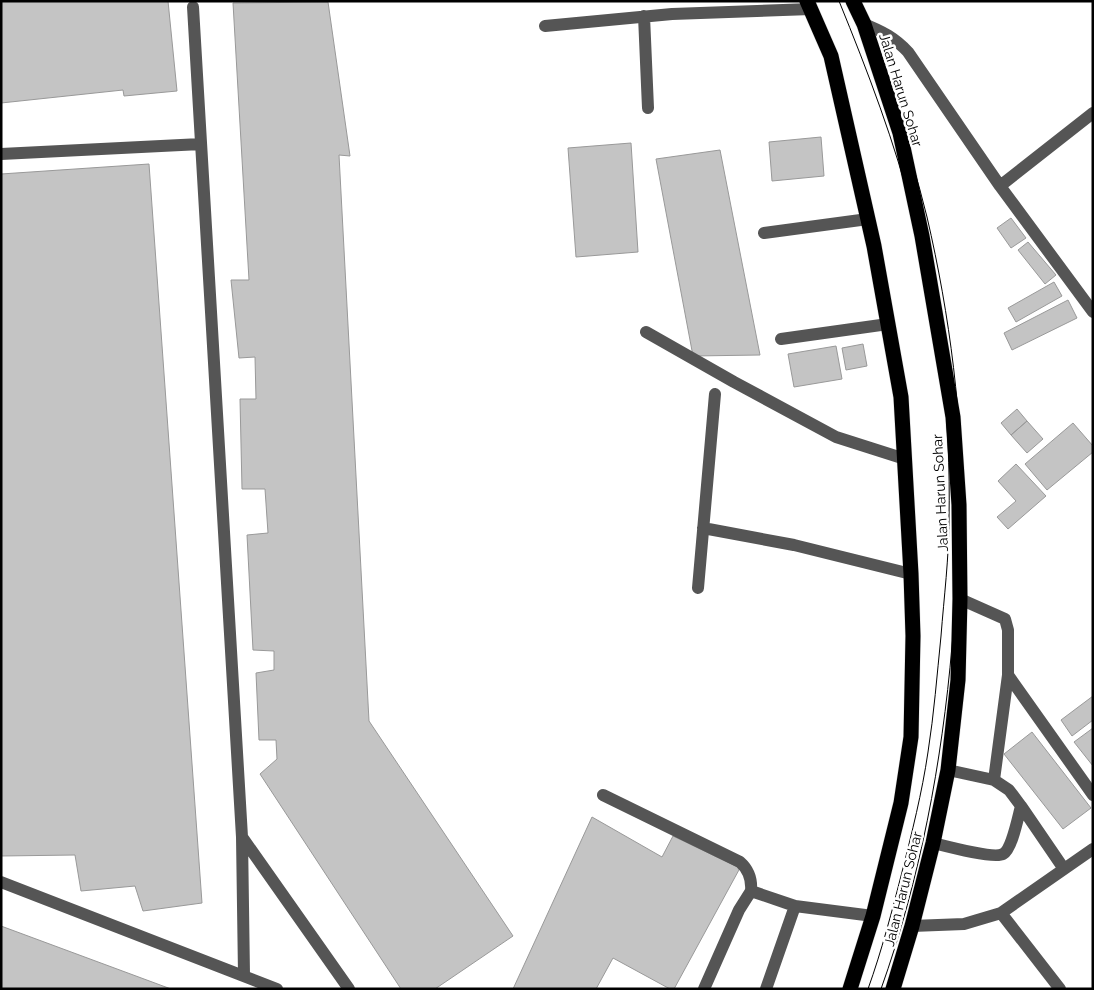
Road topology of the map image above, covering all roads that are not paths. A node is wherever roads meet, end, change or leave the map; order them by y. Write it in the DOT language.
graph roads {
  1 [pos="853,1"];
  2 [pos="809,5"];
  3 [pos="193,8"];
  4 [pos="644,16"];
  5 [pos="864,24"];
  6 [pos="545,26"];
  7 [pos="648,108"];
  8 [pos="1093,113"];
  9 [pos="201,144"];
  10 [pos="1,154"];
  11 [pos="1000,186"];
  12 [pos="868,219"];
  13 [pos="764,233"];
  14 [pos="1093,312"];
  15 [pos="888,324"];
  16 [pos="646,332"];
  17 [pos="781,339"];
  18 [pos="715,394"];
  19 [pos="905,459"];
  20 [pos="703,528"];
  21 [pos="912,574"];
  22 [pos="698,588"];
  23 [pos="960,599"];
  24 [pos="1008,675"];
  25 [pos="948,770"];
  26 [pos="994,780"];
  27 [pos="603,795"];
  28 [pos="1093,795"];
  29 [pos="1021,806"];
  30 [pos="242,837"];
  31 [pos="933,843"];
  32 [pos="1093,848"];
  33 [pos="1064,869"];
  34 [pos="1,882"];
  35 [pos="751,891"];
  36 [pos="794,906"];
  37 [pos="1001,913"];
  38 [pos="873,916"];
  39 [pos="912,926"];
  40 [pos="244,975"];
  41 [pos="277,989"];
  42 [pos="349,989"];
  43 [pos="704,989"];
  44 [pos="766,989"];
  45 [pos="850,989"];
  46 [pos="893,989"];
  47 [pos="1060,989"];
  1 -- 5 [label="highway, Jalan Harun Sohar"];
  2 -- 4 [label="street"];
  2 -- 12 [label="highway, Jalan Harun Sohar"];
  3 -- 9 [label="street"];
  4 -- 6 [label="street"];
  4 -- 7 [label="street"];
  5 -- 11 [label="street"];
  5 -- 23 [label="highway, Jalan Harun Sohar"];
  8 -- 11 [label="street"];
  9 -- 10 [label="street"];
  9 -- 30 [label="street"];
  11 -- 14 [label="street"];
  12 -- 13 [label="street"];
  12 -- 15 [label="highway, Jalan Harun Sohar"];
  15 -- 17 [label="street"];
  15 -- 19 [label="highway, Jalan Harun Sohar"];
  16 -- 19 [label="street"];
  18 -- 20 [label="street"];
  19 -- 21 [label="highway, Jalan Harun Sohar"];
  20 -- 21 [label="street"];
  20 -- 22 [label="street"];
  21 -- 38 [label="highway, Jalan Harun Sohar"];
  23 -- 24 [label="street"];
  23 -- 25 [label="highway, Jalan Harun Sohar"];
  24 -- 26 [label="street"];
  24 -- 28 [label="street"];
  25 -- 26 [label="street"];
  25 -- 31 [label="highway, Jalan Harun Sohar"];
  26 -- 29 [label="street"];
  27 -- 35 [label="street"];
  29 -- 31 [label="street"];
  29 -- 33 [label="street"];
  30 -- 40 [label="street"];
  30 -- 42 [label="street"];
  31 -- 39 [label="highway, Jalan Harun Sohar"];
  32 -- 33 [label="street"];
  33 -- 37 [label="street"];
  34 -- 40 [label="street"];
  35 -- 36 [label="street"];
  35 -- 43 [label="street"];
  36 -- 38 [label="street"];
  36 -- 44 [label="street"];
  37 -- 39 [label="street"];
  37 -- 47 [label="street"];
  38 -- 45 [label="highway, Jalan Harun Sohar"];
  39 -- 46 [label="highway, Jalan Harun Sohar"];
  40 -- 41 [label="street"];
}
